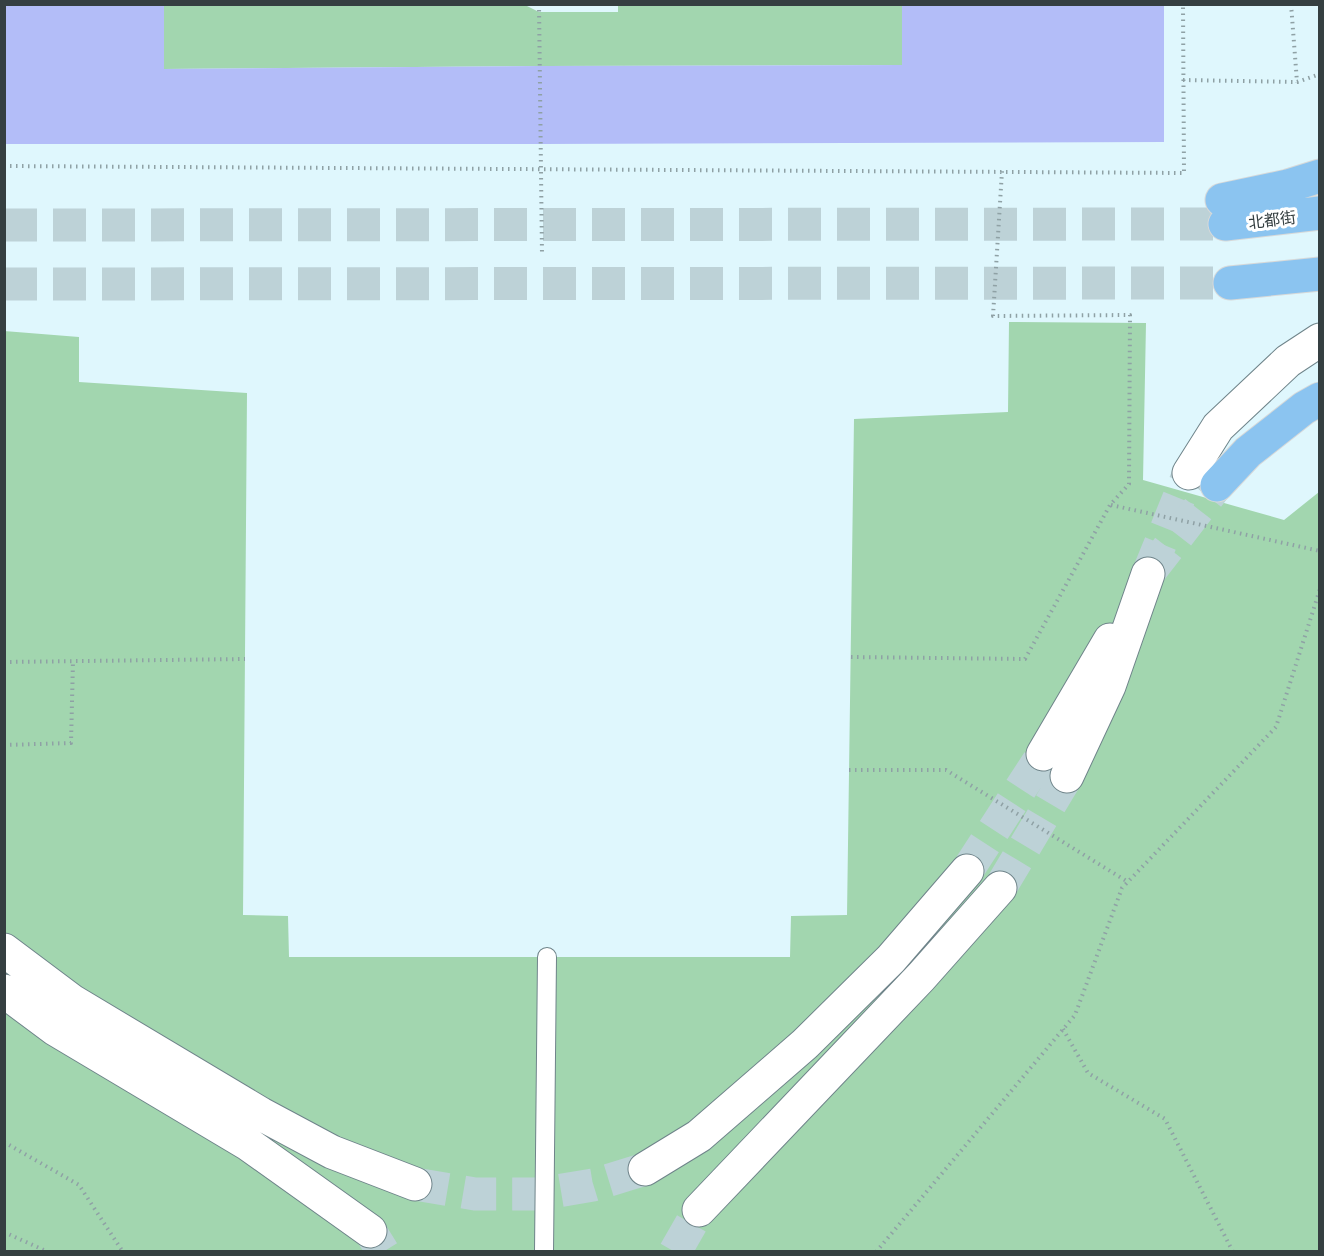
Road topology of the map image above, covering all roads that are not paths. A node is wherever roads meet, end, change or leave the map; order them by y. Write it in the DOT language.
graph roads {
  1 [pos="1320,176"];
  2 [pos="1320,213"];
  3 [pos="1320,274"];
  4 [pos="1230,284"];
  5 [pos="1320,340"];
  6 [pos="1320,399"];
  7 [pos="1043,754"];
  8 [pos="1067,776"];
  9 [pos="967,871"];
  10 [pos="1000,888"];
  11 [pos="4,950"];
  12 [pos="547,957"];
  13 [pos="4,991"];
  14 [pos="645,1169"];
  15 [pos="415,1184"];
  16 [pos="699,1210"];
  17 [pos="370,1231"];
  18 [pos="544,1251"];
  1 -- 2 [label="main road, 北都街"];
  3 -- 4 [label="main road"];
  5 -- 6 [label="main road"];
  7 -- 8 [label="main road"];
  9 -- 14 [label="main road"];
  10 -- 16 [label="main road"];
  11 -- 15 [label="main road"];
  12 -- 18 [label="street"];
  13 -- 17 [label="main road"];
}
